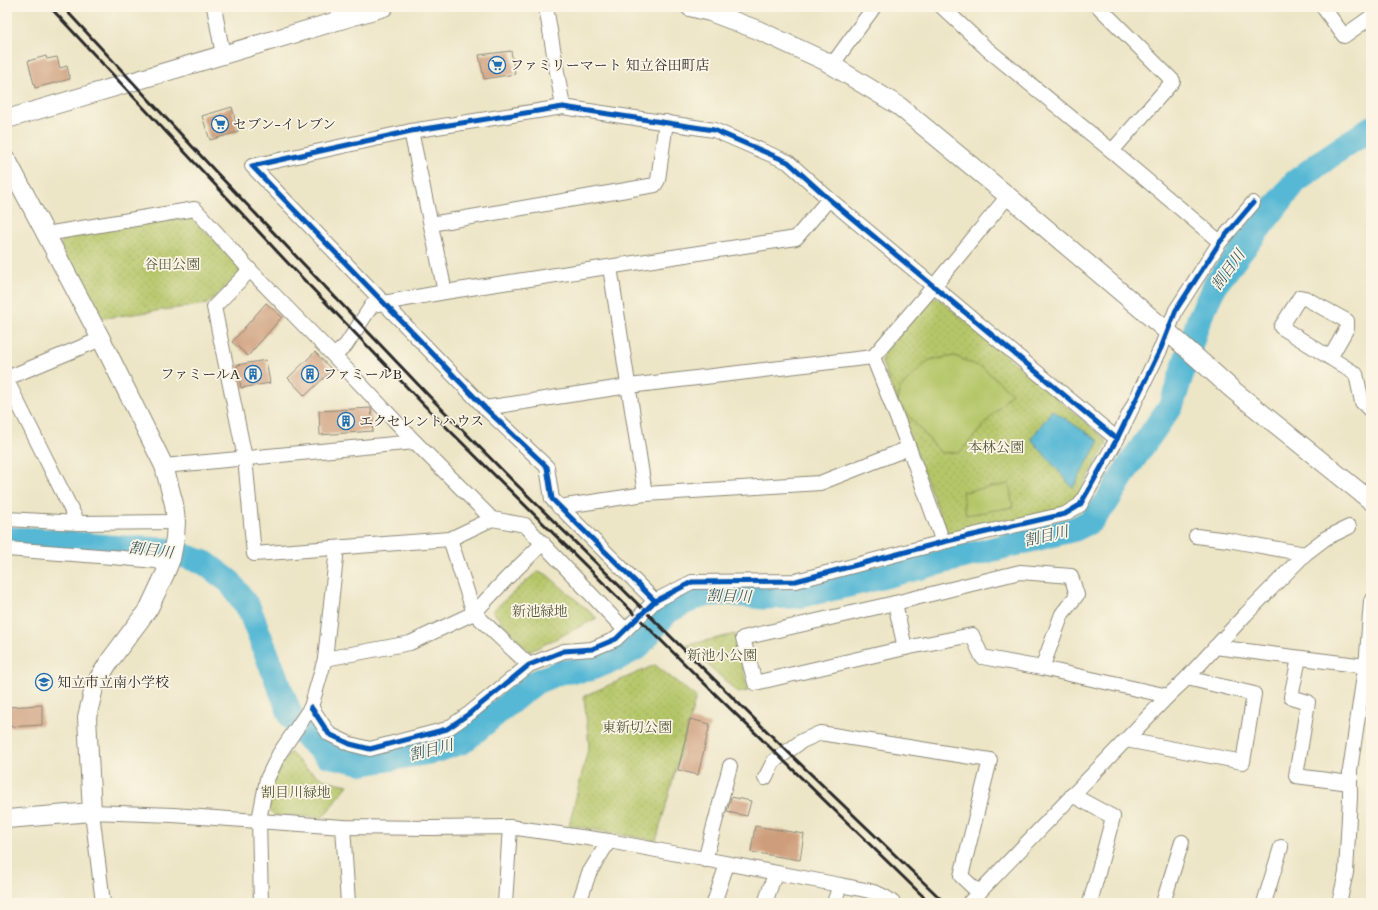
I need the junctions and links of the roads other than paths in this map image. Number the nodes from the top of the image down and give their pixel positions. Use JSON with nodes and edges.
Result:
{"nodes":[{"id":1,"x":214,"y":7,"type":"edge"},
{"id":2,"x":384,"y":7,"type":"edge"},
{"id":3,"x":546,"y":7,"type":"edge"},
{"id":4,"x":690,"y":7,"type":"edge"},
{"id":5,"x":874,"y":7,"type":"edge"},
{"id":6,"x":942,"y":7,"type":"edge"},
{"id":7,"x":1323,"y":7,"type":"edge"},
{"id":8,"x":1107,"y":10,"type":"edge"},
{"id":9,"x":1371,"y":17,"type":"edge"},
{"id":10,"x":223,"y":55,"type":"junction"},
{"id":11,"x":832,"y":65,"type":"junction"},
{"id":12,"x":563,"y":107,"type":"junction"},
{"id":13,"x":7,"y":119,"type":"edge"},
{"id":14,"x":666,"y":122,"type":"junction"},
{"id":15,"x":411,"y":131,"type":"junction"},
{"id":16,"x":1112,"y":151,"type":"junction"},
{"id":17,"x":7,"y":160,"type":"edge"},
{"id":18,"x":1008,"y":196,"type":"junction"},
{"id":19,"x":829,"y":198,"type":"junction"},
{"id":20,"x":1253,"y":203,"type":"dead end"},
{"id":21,"x":431,"y":224,"type":"junction"},
{"id":22,"x":46,"y":234,"type":"junction"},
{"id":23,"x":1220,"y":242,"type":"junction"},
{"id":24,"x":610,"y":267,"type":"junction"},
{"id":25,"x":250,"y":270,"type":"junction"},
{"id":26,"x":934,"y":286,"type":"junction"},
{"id":27,"x":444,"y":292,"type":"junction"},
{"id":28,"x":384,"y":303,"type":"junction"},
{"id":29,"x":1170,"y":334,"type":"junction"},
{"id":30,"x":101,"y":339,"type":"junction"},
{"id":31,"x":334,"y":356,"type":"junction"},
{"id":32,"x":873,"y":357,"type":"junction"},
{"id":33,"x":1330,"y":358,"type":"junction"},
{"id":34,"x":7,"y":380,"type":"edge"},
{"id":35,"x":629,"y":386,"type":"junction"},
{"id":36,"x":485,"y":408,"type":"junction"},
{"id":37,"x":1371,"y":411,"type":"edge"},
{"id":38,"x":1117,"y":439,"type":"junction"},
{"id":39,"x":415,"y":442,"type":"junction"},
{"id":40,"x":909,"y":448,"type":"junction"},
{"id":41,"x":245,"y":458,"type":"junction"},
{"id":42,"x":164,"y":466,"type":"junction"},
{"id":43,"x":645,"y":494,"type":"junction"},
{"id":44,"x":1371,"y":501,"type":"edge"},
{"id":45,"x":559,"y":507,"type":"junction"},
{"id":46,"x":7,"y":518,"type":"edge"},
{"id":47,"x":492,"y":519,"type":"junction"},
{"id":48,"x":78,"y":523,"type":"junction"},
{"id":49,"x":1349,"y":527,"type":"dead end"},
{"id":50,"x":175,"y":530,"type":"junction"},
{"id":51,"x":1196,"y":536,"type":"dead end"},
{"id":52,"x":450,"y":539,"type":"junction"},
{"id":53,"x":943,"y":542,"type":"junction"},
{"id":54,"x":543,"y":543,"type":"junction"},
{"id":55,"x":7,"y":548,"type":"edge"},
{"id":56,"x":337,"y":548,"type":"junction"},
{"id":57,"x":1305,"y":554,"type":"junction"},
{"id":58,"x":170,"y":562,"type":"junction"},
{"id":59,"x":655,"y":601,"type":"junction"},
{"id":60,"x":1371,"y":601,"type":"edge"},
{"id":61,"x":895,"y":603,"type":"junction"},
{"id":62,"x":474,"y":613,"type":"junction"},
{"id":63,"x":625,"y":630,"type":"junction"},
{"id":64,"x":1215,"y":647,"type":"junction"},
{"id":65,"x":905,"y":648,"type":"junction"},
{"id":66,"x":1300,"y":658,"type":"junction"},
{"id":67,"x":325,"y":659,"type":"junction"},
{"id":68,"x":529,"y":665,"type":"junction"},
{"id":69,"x":1365,"y":666,"type":"junction"},
{"id":70,"x":1042,"y":668,"type":"junction"},
{"id":71,"x":1187,"y":678,"type":"junction"},
{"id":72,"x":1168,"y":696,"type":"junction"},
{"id":73,"x":309,"y":710,"type":"junction"},
{"id":74,"x":1126,"y":740,"type":"junction"},
{"id":75,"x":730,"y":766,"type":"dead end"},
{"id":76,"x":765,"y":778,"type":"dead end"},
{"id":77,"x":1350,"y":783,"type":"junction"},
{"id":78,"x":1072,"y":795,"type":"junction"},
{"id":79,"x":92,"y":812,"type":"junction"},
{"id":80,"x":7,"y":820,"type":"edge"},
{"id":81,"x":259,"y":820,"type":"junction"},
{"id":82,"x":343,"y":827,"type":"junction"},
{"id":83,"x":510,"y":827,"type":"junction"},
{"id":84,"x":609,"y":842,"type":"junction"},
{"id":85,"x":1182,"y":842,"type":"dead end"},
{"id":86,"x":1281,"y":847,"type":"dead end"},
{"id":87,"x":705,"y":860,"type":"junction"},
{"id":88,"x":727,"y":864,"type":"junction"},
{"id":89,"x":775,"y":874,"type":"junction"},
{"id":90,"x":840,"y":885,"type":"junction"},
{"id":91,"x":974,"y":898,"type":"edge"},
{"id":92,"x":102,"y":903,"type":"edge"},
{"id":93,"x":262,"y":903,"type":"edge"},
{"id":94,"x":348,"y":903,"type":"edge"},
{"id":95,"x":505,"y":903,"type":"edge"},
{"id":96,"x":579,"y":903,"type":"edge"},
{"id":97,"x":714,"y":903,"type":"edge"},
{"id":98,"x":765,"y":903,"type":"edge"},
{"id":99,"x":834,"y":903,"type":"edge"},
{"id":100,"x":893,"y":903,"type":"edge"},
{"id":101,"x":1090,"y":903,"type":"edge"},
{"id":102,"x":1163,"y":903,"type":"edge"},
{"id":103,"x":1264,"y":903,"type":"edge"},
{"id":104,"x":1339,"y":903,"type":"edge"}],
"edges":[{"from":1,"to":10,"type":"street"},
{"from":2,"to":10,"type":"street"},
{"from":3,"to":12,"type":"street"},
{"from":4,"to":11,"type":"street"},
{"from":5,"to":11,"type":"street"},
{"from":6,"to":16,"type":"street"},
{"from":7,"to":9,"type":"street"},
{"from":8,"to":16,"type":"street"},
{"from":10,"to":13,"type":"street"},
{"from":11,"to":18,"type":"street"},
{"from":12,"to":14,"type":"street"},
{"from":12,"to":15,"type":"street"},
{"from":14,"to":19,"type":"street"},
{"from":14,"to":21,"type":"street"},
{"from":15,"to":21,"type":"street"},
{"from":15,"to":28,"type":"street"},
{"from":16,"to":23,"type":"street"},
{"from":17,"to":22,"type":"street"},
{"from":18,"to":26,"type":"street"},
{"from":18,"to":29,"type":"street"},
{"from":19,"to":24,"type":"street"},
{"from":19,"to":26,"type":"street"},
{"from":20,"to":23,"type":"street"},
{"from":21,"to":27,"type":"street"},
{"from":22,"to":25,"type":"street"},
{"from":22,"to":30,"type":"street"},
{"from":23,"to":29,"type":"street"},
{"from":24,"to":27,"type":"street"},
{"from":24,"to":35,"type":"street"},
{"from":25,"to":31,"type":"street"},
{"from":25,"to":41,"type":"street"},
{"from":26,"to":32,"type":"street"},
{"from":26,"to":38,"type":"street"},
{"from":27,"to":28,"type":"street"},
{"from":28,"to":31,"type":"street"},
{"from":28,"to":36,"type":"street"},
{"from":29,"to":38,"type":"street"},
{"from":29,"to":44,"type":"street"},
{"from":30,"to":34,"type":"street"},
{"from":30,"to":42,"type":"street"},
{"from":31,"to":39,"type":"street"},
{"from":32,"to":35,"type":"street"},
{"from":32,"to":40,"type":"street"},
{"from":33,"to":33,"type":"street"},
{"from":33,"to":37,"type":"street"},
{"from":34,"to":48,"type":"street"},
{"from":35,"to":36,"type":"street"},
{"from":35,"to":43,"type":"street"},
{"from":36,"to":45,"type":"street"},
{"from":38,"to":53,"type":"street"},
{"from":39,"to":41,"type":"street"},
{"from":39,"to":47,"type":"street"},
{"from":40,"to":43,"type":"street"},
{"from":40,"to":53,"type":"street"},
{"from":41,"to":42,"type":"street"},
{"from":41,"to":56,"type":"street"},
{"from":42,"to":50,"type":"street"},
{"from":43,"to":45,"type":"street"},
{"from":45,"to":59,"type":"street"},
{"from":46,"to":48,"type":"street"},
{"from":47,"to":52,"type":"street"},
{"from":47,"to":54,"type":"street"},
{"from":48,"to":50,"type":"street"},
{"from":49,"to":57,"type":"street"},
{"from":50,"to":58,"type":"street"},
{"from":51,"to":57,"type":"street"},
{"from":52,"to":56,"type":"street"},
{"from":52,"to":62,"type":"street"},
{"from":53,"to":59,"type":"street"},
{"from":54,"to":62,"type":"street"},
{"from":54,"to":63,"type":"street"},
{"from":55,"to":58,"type":"street"},
{"from":56,"to":67,"type":"street"},
{"from":57,"to":64,"type":"street"},
{"from":58,"to":79,"type":"street"},
{"from":59,"to":63,"type":"street"},
{"from":60,"to":69,"type":"street"},
{"from":61,"to":65,"type":"street"},
{"from":61,"to":65,"type":"street"},
{"from":61,"to":70,"type":"street"},
{"from":62,"to":67,"type":"street"},
{"from":62,"to":68,"type":"street"},
{"from":63,"to":68,"type":"street"},
{"from":64,"to":66,"type":"street"},
{"from":64,"to":71,"type":"street"},
{"from":65,"to":70,"type":"street"},
{"from":66,"to":69,"type":"street"},
{"from":66,"to":77,"type":"street"},
{"from":67,"to":73,"type":"street"},
{"from":68,"to":73,"type":"street"},
{"from":69,"to":77,"type":"street"},
{"from":70,"to":72,"type":"street"},
{"from":71,"to":72,"type":"street"},
{"from":71,"to":74,"type":"street"},
{"from":72,"to":74,"type":"street"},
{"from":73,"to":81,"type":"street"},
{"from":74,"to":78,"type":"street"},
{"from":75,"to":87,"type":"street"},
{"from":76,"to":91,"type":"street"},
{"from":77,"to":104,"type":"street"},
{"from":78,"to":91,"type":"street"},
{"from":78,"to":101,"type":"street"},
{"from":79,"to":80,"type":"street"},
{"from":79,"to":81,"type":"street"},
{"from":79,"to":92,"type":"street"},
{"from":81,"to":82,"type":"street"},
{"from":81,"to":93,"type":"street"},
{"from":82,"to":83,"type":"street"},
{"from":82,"to":94,"type":"street"},
{"from":83,"to":84,"type":"street"},
{"from":83,"to":95,"type":"street"},
{"from":84,"to":87,"type":"street"},
{"from":84,"to":96,"type":"street"},
{"from":85,"to":102,"type":"street"},
{"from":86,"to":103,"type":"street"},
{"from":87,"to":88,"type":"street"},
{"from":88,"to":89,"type":"street"},
{"from":88,"to":97,"type":"street"},
{"from":89,"to":90,"type":"street"},
{"from":89,"to":98,"type":"street"},
{"from":90,"to":99,"type":"street"},
{"from":90,"to":100,"type":"street"}]}
